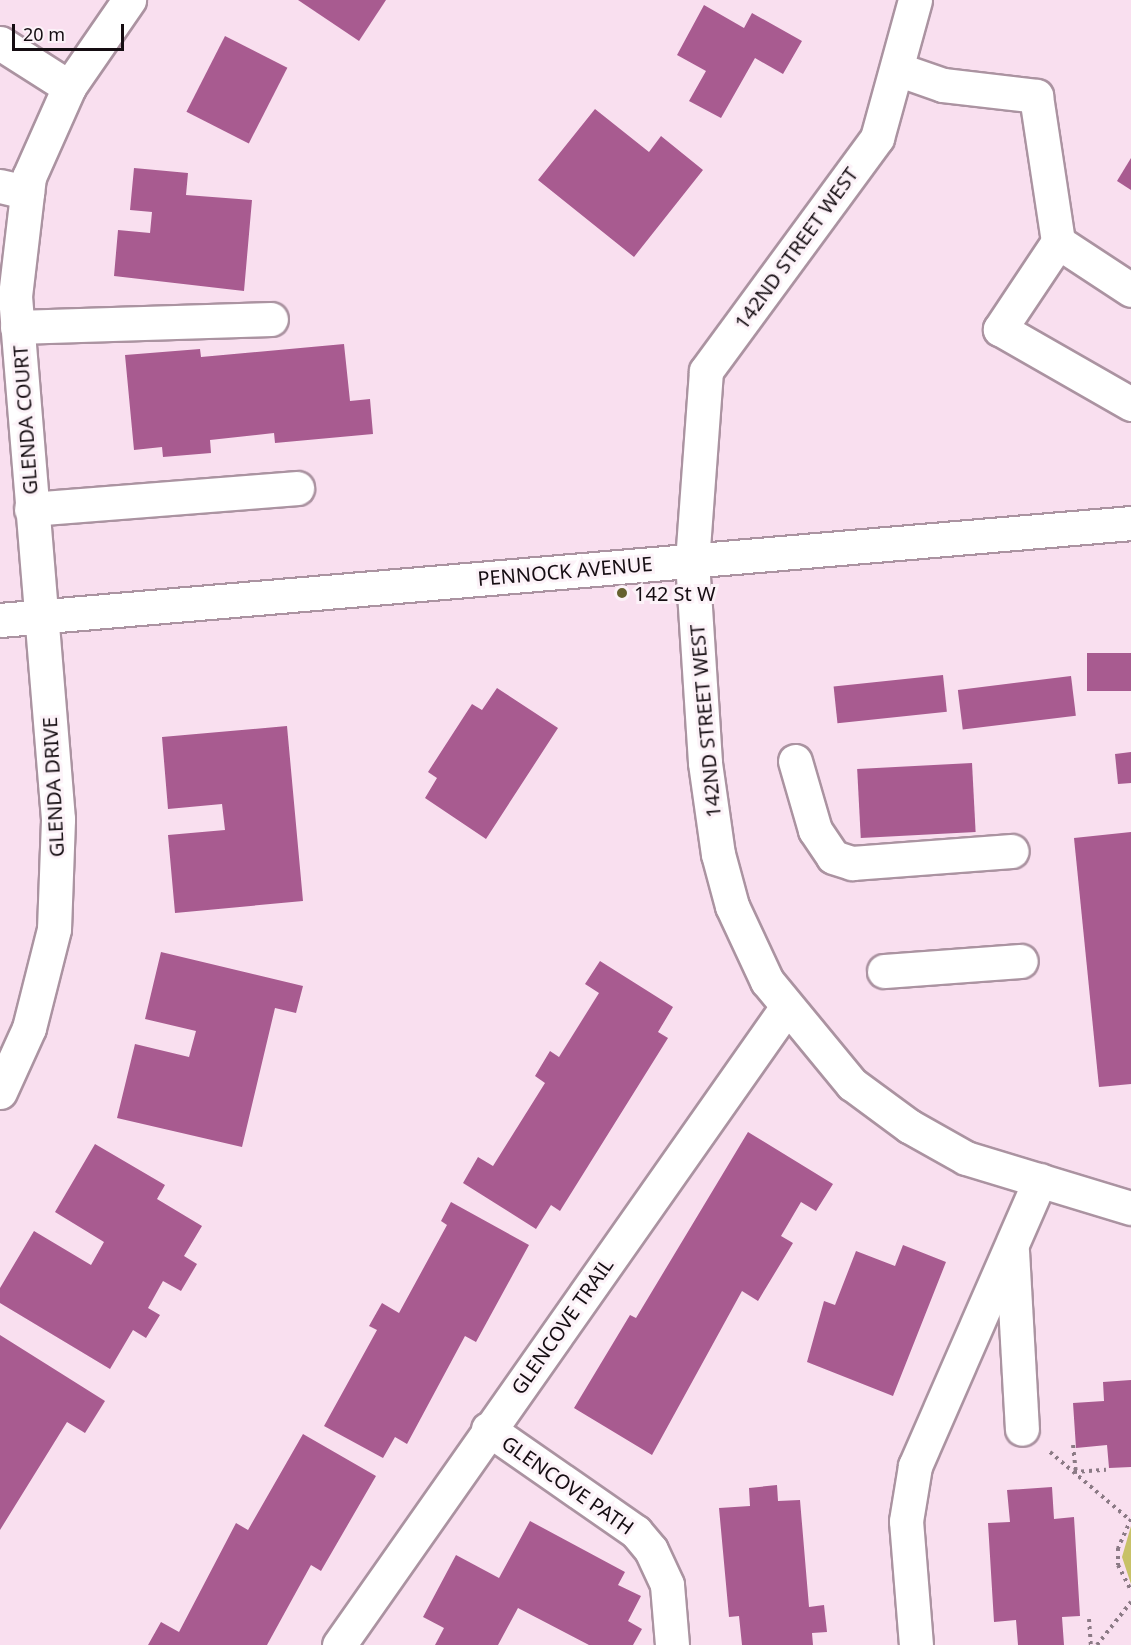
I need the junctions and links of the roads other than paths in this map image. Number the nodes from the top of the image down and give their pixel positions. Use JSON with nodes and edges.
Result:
{"nodes":[{"id":1,"x":129,"y":0,"type":"edge"},
{"id":2,"x":915,"y":0,"type":"edge"},
{"id":3,"x":0,"y":43,"type":"edge"},
{"id":4,"x":897,"y":69,"type":"junction"},
{"id":5,"x":69,"y":87,"type":"junction"},
{"id":6,"x":14,"y":189,"type":"edge"},
{"id":7,"x":1058,"y":242,"type":"junction"},
{"id":8,"x":1131,"y":290,"type":"edge"},
{"id":9,"x":271,"y":319,"type":"dead end"},
{"id":10,"x":17,"y":327,"type":"junction"},
{"id":11,"x":1131,"y":404,"type":"edge"},
{"id":12,"x":297,"y":488,"type":"dead end"},
{"id":13,"x":31,"y":509,"type":"junction"},
{"id":14,"x":1131,"y":523,"type":"edge"},
{"id":15,"x":692,"y":561,"type":"junction"},
{"id":16,"x":41,"y":617,"type":"junction"},
{"id":17,"x":0,"y":620,"type":"edge"},
{"id":18,"x":795,"y":761,"type":"dead end"},
{"id":19,"x":1012,"y":851,"type":"dead end"},
{"id":20,"x":1021,"y":961,"type":"dead end"},
{"id":21,"x":884,"y":971,"type":"dead end"},
{"id":22,"x":786,"y":1008,"type":"junction"},
{"id":23,"x":0,"y":1092,"type":"edge"},
{"id":24,"x":1040,"y":1180,"type":"junction"},
{"id":25,"x":1131,"y":1208,"type":"edge"},
{"id":26,"x":1012,"y":1245,"type":"junction"},
{"id":27,"x":489,"y":1429,"type":"junction"},
{"id":28,"x":1022,"y":1429,"type":"dead end"},
{"id":29,"x":339,"y":1645,"type":"edge"},
{"id":30,"x":672,"y":1645,"type":"edge"},
{"id":31,"x":916,"y":1645,"type":"edge"}],
"edges":[{"from":1,"to":5,"type":"street","name":"GLENDA COURT"},
{"from":2,"to":4,"type":"street","name":"142ND STREET WEST"},
{"from":3,"to":5,"type":"street"},
{"from":4,"to":7,"type":"street"},
{"from":4,"to":15,"type":"street","name":"142ND STREET WEST"},
{"from":5,"to":6,"type":"street","name":"GLENDA COURT"},
{"from":6,"to":10,"type":"street","name":"GLENDA COURT"},
{"from":7,"to":8,"type":"street"},
{"from":7,"to":11,"type":"street"},
{"from":9,"to":10,"type":"street"},
{"from":10,"to":13,"type":"street","name":"GLENDA COURT"},
{"from":12,"to":13,"type":"street"},
{"from":13,"to":16,"type":"street","name":"GLENDA COURT"},
{"from":14,"to":15,"type":"street","name":"PENNOCK AVENUE"},
{"from":15,"to":16,"type":"street","name":"PENNOCK AVENUE"},
{"from":15,"to":22,"type":"street","name":"142ND STREET WEST"},
{"from":16,"to":17,"type":"street","name":"PENNOCK AVENUE"},
{"from":16,"to":23,"type":"street","name":"GLENDA DRIVE"},
{"from":18,"to":19,"type":"street"},
{"from":20,"to":21,"type":"street"},
{"from":22,"to":24,"type":"street","name":"142ND STREET WEST"},
{"from":22,"to":27,"type":"street","name":"GLENCOVE TRAIL"},
{"from":24,"to":25,"type":"street","name":"142ND STREET WEST"},
{"from":24,"to":26,"type":"street"},
{"from":26,"to":28,"type":"street"},
{"from":26,"to":31,"type":"street"},
{"from":27,"to":29,"type":"street","name":"GLENCOVE TRAIL"},
{"from":27,"to":30,"type":"street","name":"GLENCOVE PATH"}]}
